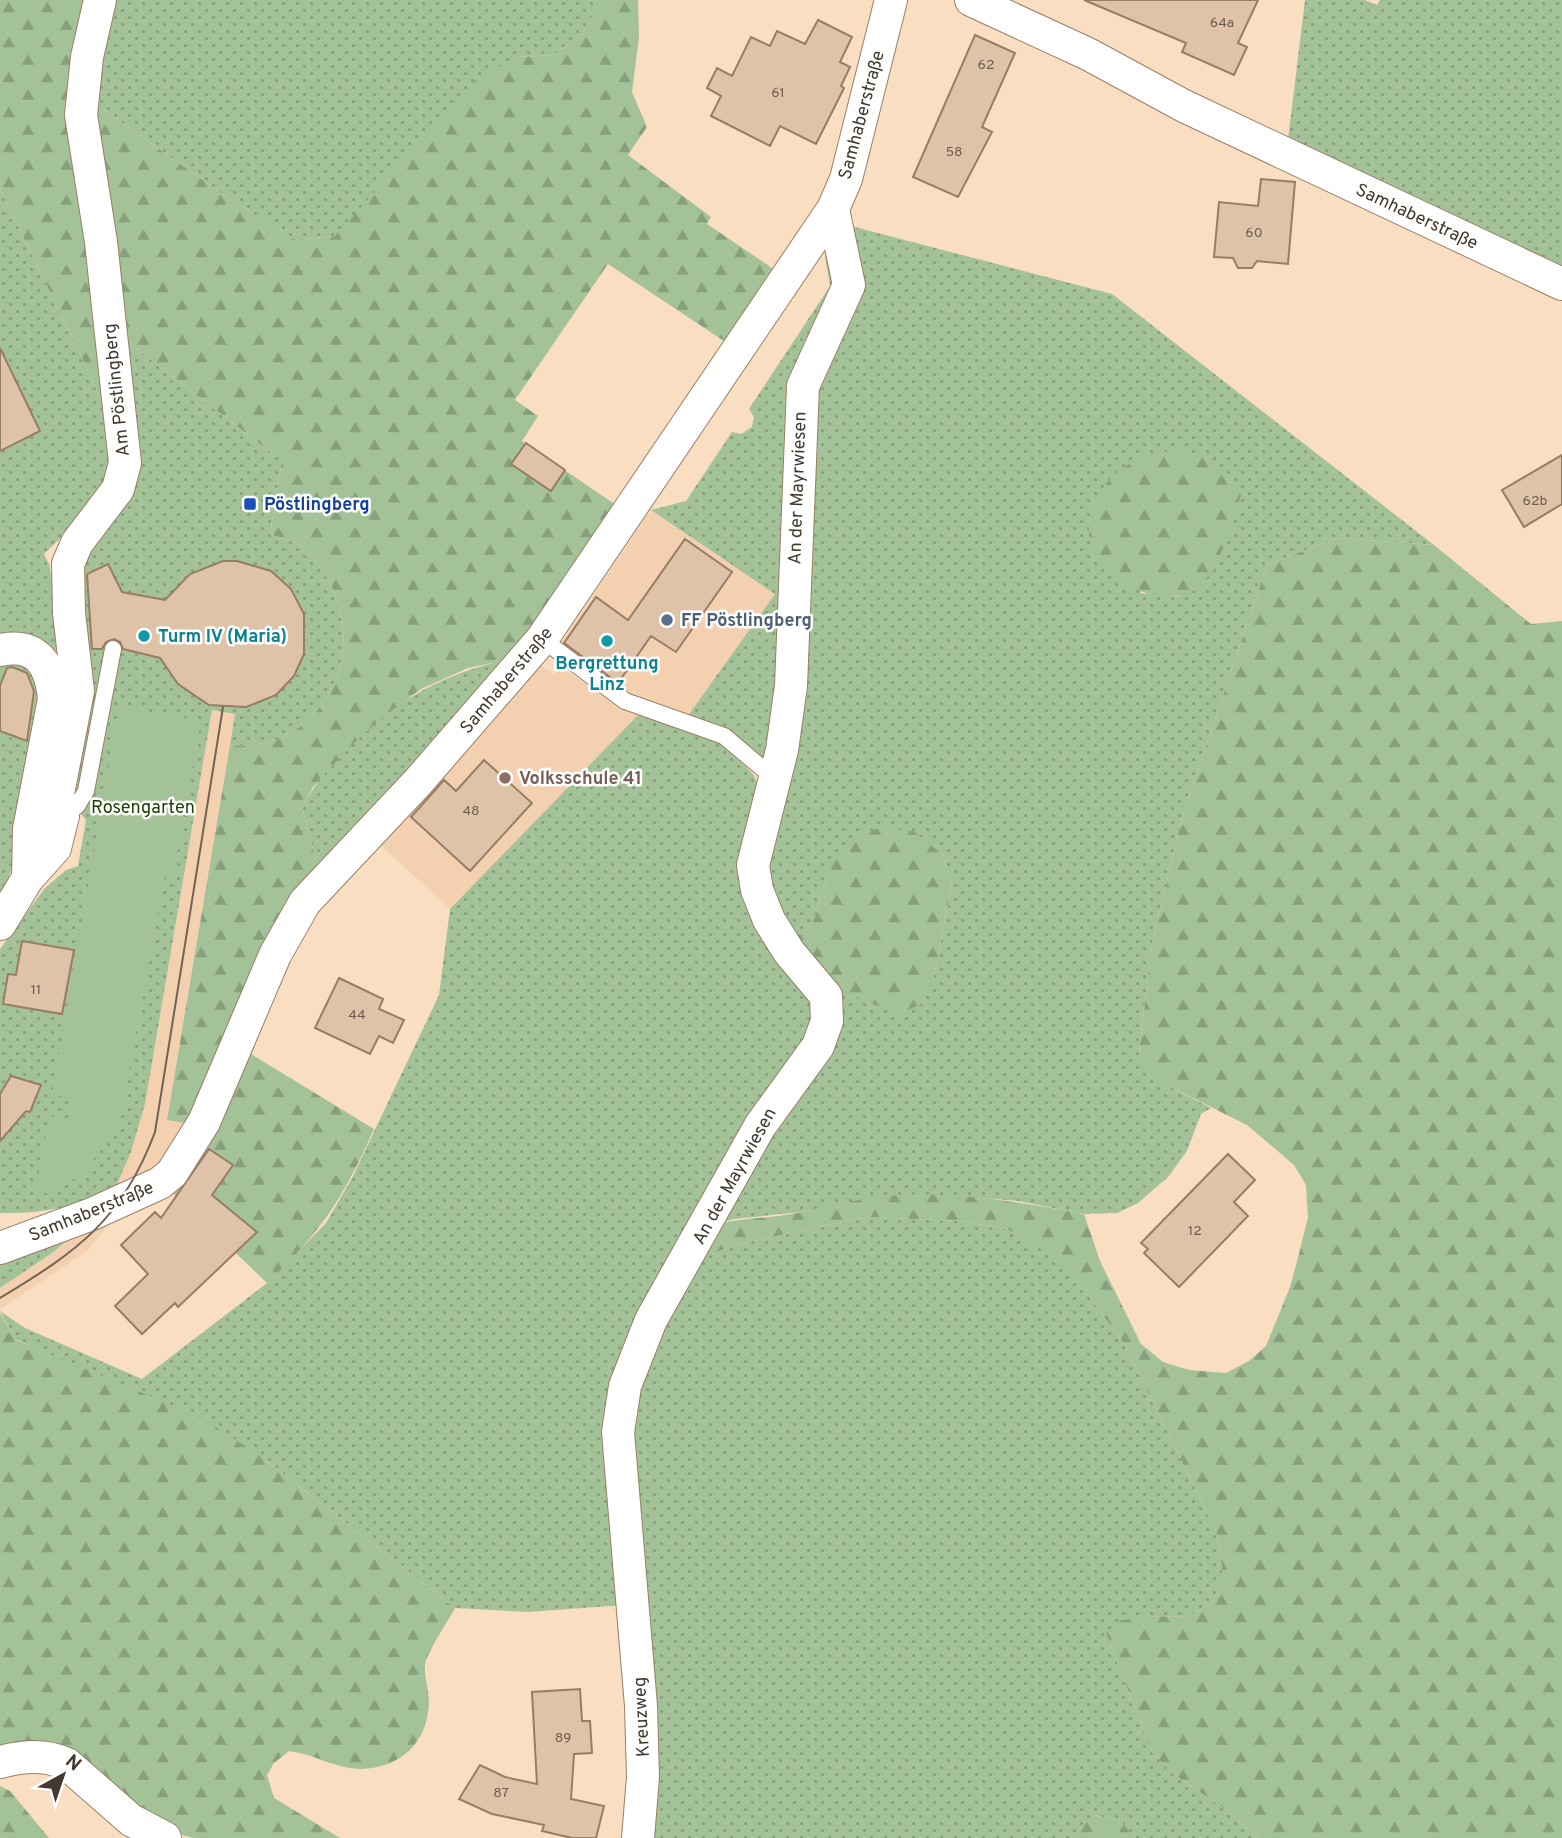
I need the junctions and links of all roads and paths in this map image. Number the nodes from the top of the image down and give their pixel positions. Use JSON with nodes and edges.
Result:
{"nodes":[{"id":1,"x":100,"y":0,"type":"edge"},
{"id":2,"x":891,"y":0,"type":"edge"},
{"id":3,"x":971,"y":0,"type":"edge"},
{"id":4,"x":833,"y":209,"type":"junction"},
{"id":5,"x":1562,"y":284,"type":"edge"},
{"id":6,"x":542,"y":639,"type":"junction"},
{"id":7,"x":113,"y":649,"type":"dead end"},
{"id":8,"x":0,"y":650,"type":"edge"},
{"id":9,"x":774,"y":778,"type":"junction"},
{"id":10,"x":63,"y":816,"type":"junction"},
{"id":11,"x":28,"y":878,"type":"junction"},
{"id":12,"x":0,"y":924,"type":"edge"},
{"id":13,"x":0,"y":1248,"type":"edge"},
{"id":14,"x":633,"y":1597,"type":"joint"},
{"id":15,"x":0,"y":1762,"type":"edge"},
{"id":16,"x":164,"y":1838,"type":"edge"},
{"id":17,"x":638,"y":1838,"type":"edge"}],
"edges":[{"from":1,"to":10,"type":"street","name":"Am Pöstlingberg"},
{"from":2,"to":4,"type":"street","name":"Samhaberstraße"},
{"from":3,"to":5,"type":"street","name":"Samhaberstraße"},
{"from":4,"to":6,"type":"street","name":"Samhaberstraße"},
{"from":4,"to":9,"type":"street","name":"An der Mayrwiesen"},
{"from":6,"to":9,"type":"lane"},
{"from":6,"to":13,"type":"street","name":"Samhaberstraße"},
{"from":7,"to":10,"type":"lane"},
{"from":8,"to":11,"type":"street"},
{"from":9,"to":14,"type":"street","name":"An der Mayrwiesen"},
{"from":10,"to":11,"type":"street","name":"Am Pöstlingberg"},
{"from":11,"to":12,"type":"street","name":"Am Pöstlingberg"},
{"from":14,"to":17,"type":"street","name":"Kreuzweg"},
{"from":15,"to":16,"type":"street"}]}
